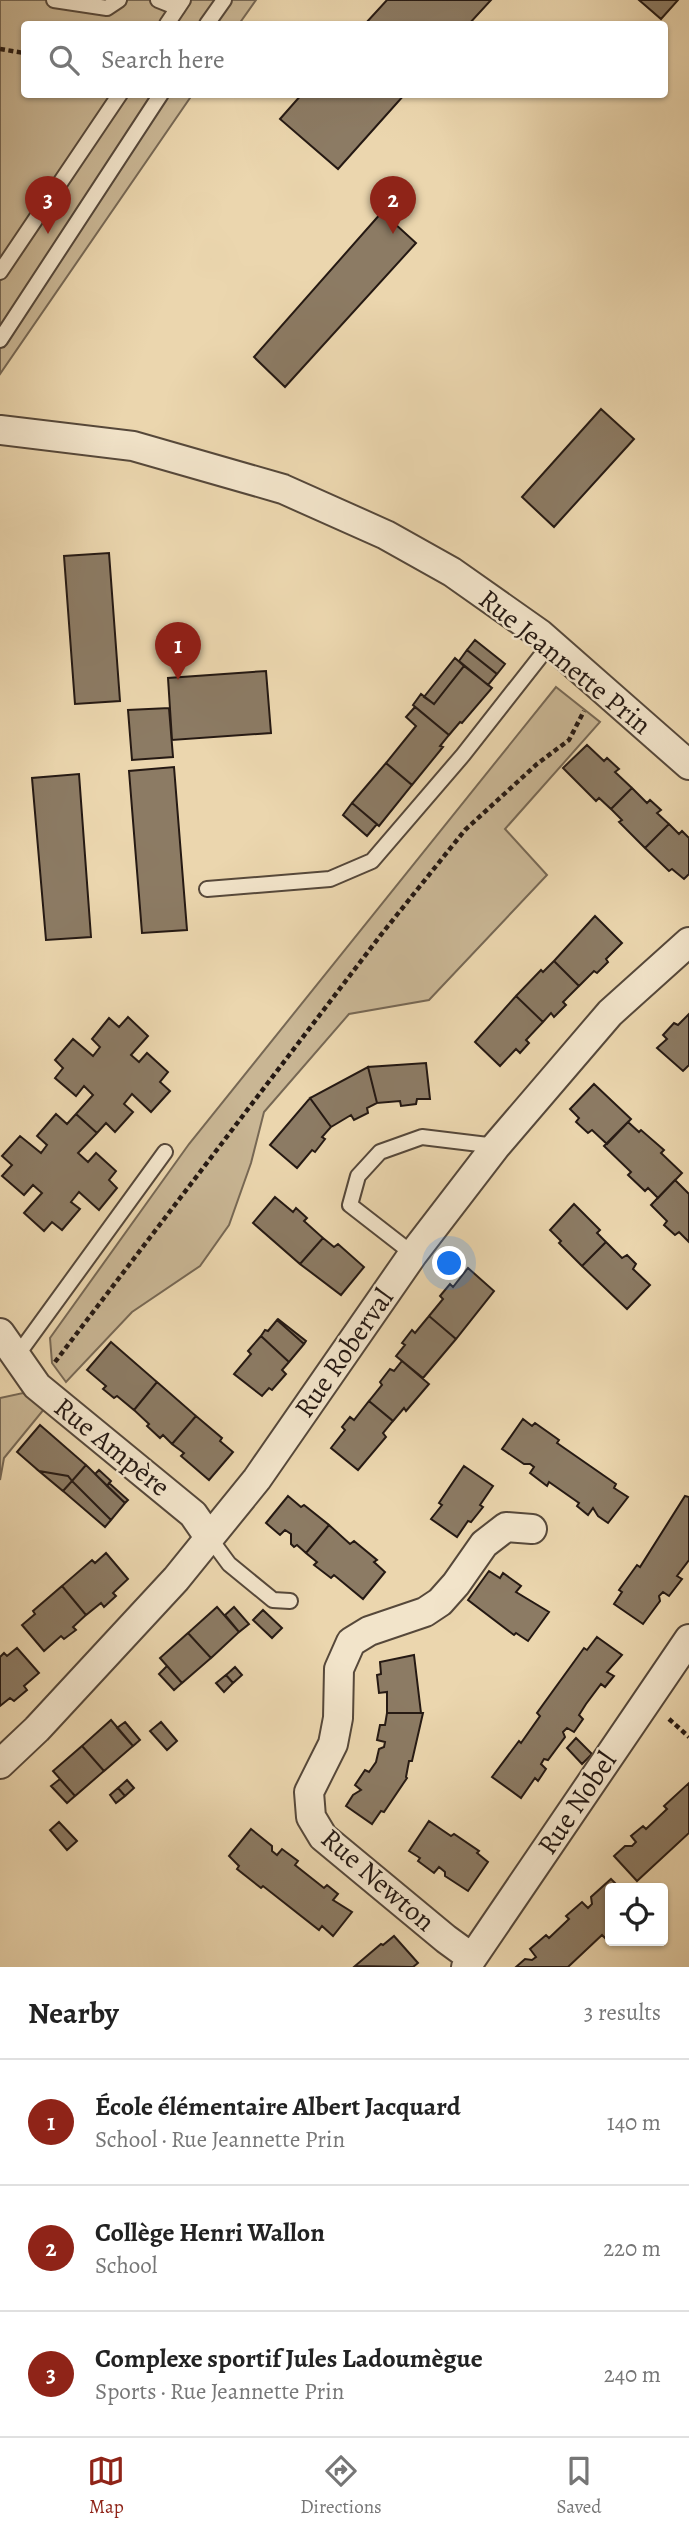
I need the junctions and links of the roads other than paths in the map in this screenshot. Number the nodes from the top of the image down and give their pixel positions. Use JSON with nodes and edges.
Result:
{"nodes":[{"id":1,"x":54,"y":0,"type":"edge"},
{"id":2,"x":119,"y":0,"type":"edge"},
{"id":3,"x":158,"y":0,"type":"edge"},
{"id":4,"x":225,"y":0,"type":"edge"},
{"id":5,"x":180,"y":4,"type":"edge"},
{"id":6,"x":169,"y":21,"type":"edge"},
{"id":7,"x":208,"y":21,"type":"edge"},
{"id":8,"x":117,"y":98,"type":"edge"},
{"id":9,"x":158,"y":98,"type":"edge"},
{"id":10,"x":0,"y":272,"type":"edge"},
{"id":11,"x":0,"y":340,"type":"edge"},
{"id":12,"x":0,"y":430,"type":"edge"},
{"id":13,"x":551,"y":643,"type":"junction"},
{"id":14,"x":689,"y":765,"type":"edge"},
{"id":15,"x":207,"y":889,"type":"dead end"},
{"id":16,"x":689,"y":942,"type":"edge"},
{"id":17,"x":496,"y":1146,"type":"junction"},
{"id":18,"x":165,"y":1152,"type":"dead end"},
{"id":19,"x":413,"y":1254,"type":"junction"},
{"id":20,"x":0,"y":1333,"type":"edge"},
{"id":21,"x":8,"y":1365,"type":"edge"},
{"id":22,"x":532,"y":1529,"type":"dead end"},
{"id":23,"x":209,"y":1537,"type":"junction"},
{"id":24,"x":290,"y":1601,"type":"dead end"},
{"id":25,"x":689,"y":1639,"type":"edge"},
{"id":26,"x":0,"y":1764,"type":"edge"},
{"id":27,"x":469,"y":1963,"type":"edge"}],
"edges":[{"from":1,"to":2,"type":"lane"},
{"from":3,"to":5,"type":"lane"},
{"from":4,"to":7,"type":"lane"},
{"from":5,"to":6,"type":"lane"},
{"from":8,"to":10,"type":"lane"},
{"from":9,"to":11,"type":"lane"},
{"from":12,"to":13,"type":"street","name":"Rue Jeannette Prin"},
{"from":13,"to":14,"type":"street","name":"Rue Jeannette Prin"},
{"from":13,"to":15,"type":"lane"},
{"from":16,"to":17,"type":"street","name":"Rue Roberval"},
{"from":17,"to":19,"type":"street","name":"Rue Roberval"},
{"from":17,"to":19,"type":"lane"},
{"from":18,"to":21,"type":"lane"},
{"from":19,"to":23,"type":"street","name":"Rue Roberval"},
{"from":20,"to":21,"type":"street","name":"Rue Ampère"},
{"from":21,"to":23,"type":"street","name":"Rue Ampère"},
{"from":22,"to":27,"type":"street","name":"Rue Newton"},
{"from":23,"to":24,"type":"lane"},
{"from":23,"to":26,"type":"street","name":"Rue Roberval"},
{"from":25,"to":27,"type":"street","name":"Rue Nobel"}]}
